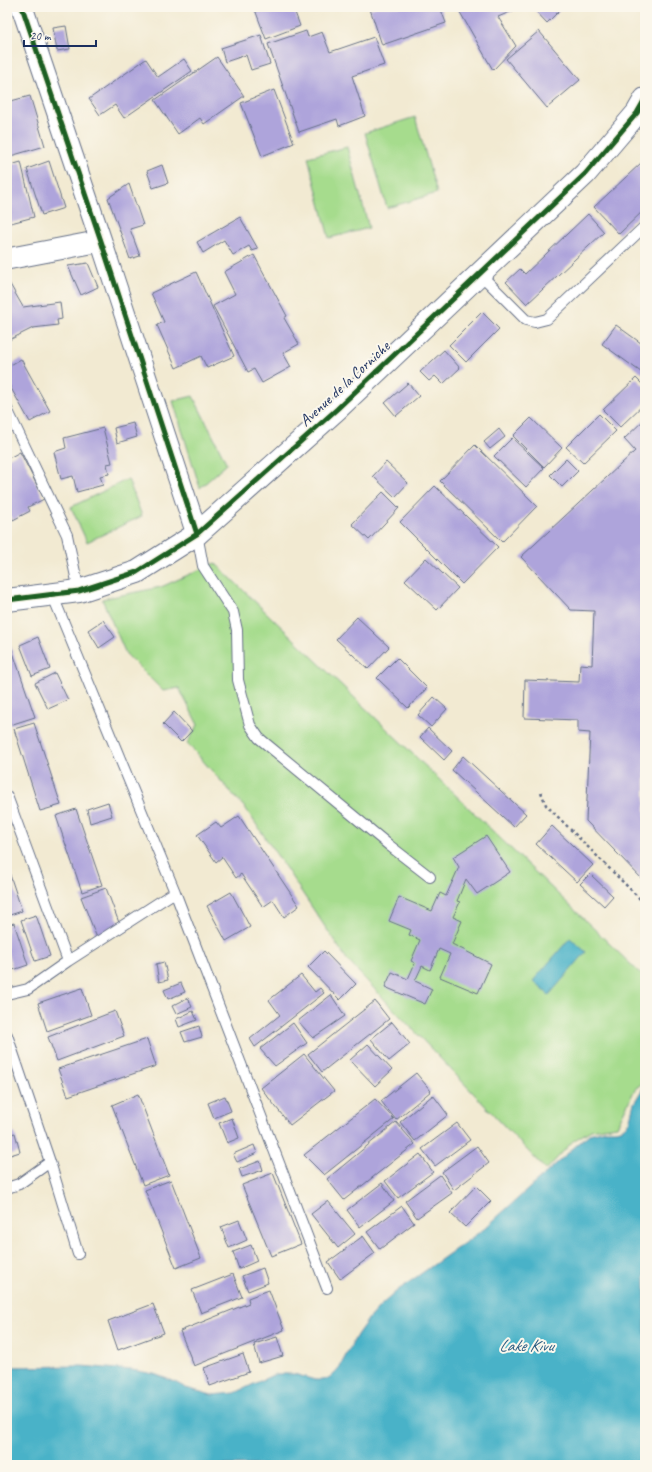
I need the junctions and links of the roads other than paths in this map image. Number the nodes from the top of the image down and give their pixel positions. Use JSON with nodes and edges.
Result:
{"nodes":[{"id":1,"x":22,"y":7,"type":"edge"},
{"id":2,"x":645,"y":100,"type":"edge"},
{"id":3,"x":645,"y":226,"type":"edge"},
{"id":4,"x":101,"y":241,"type":"junction"},
{"id":5,"x":7,"y":259,"type":"edge"},
{"id":6,"x":479,"y":273,"type":"junction"},
{"id":7,"x":7,"y":409,"type":"edge"},
{"id":8,"x":197,"y":534,"type":"junction"},
{"id":9,"x":78,"y":591,"type":"junction"},
{"id":10,"x":52,"y":594,"type":"junction"},
{"id":11,"x":7,"y":600,"type":"edge"},
{"id":12,"x":7,"y":796,"type":"edge"},
{"id":13,"x":430,"y":877,"type":"dead end"},
{"id":14,"x":175,"y":892,"type":"junction"},
{"id":15,"x":68,"y":961,"type":"junction"},
{"id":16,"x":7,"y":994,"type":"edge"},
{"id":17,"x":7,"y":1035,"type":"edge"},
{"id":18,"x":50,"y":1162,"type":"junction"},
{"id":19,"x":7,"y":1188,"type":"edge"},
{"id":20,"x":78,"y":1254,"type":"dead end"},
{"id":21,"x":327,"y":1288,"type":"dead end"}],
"edges":[{"from":1,"to":4,"type":"street"},
{"from":2,"to":6,"type":"street","name":"Avenue de la Corniche"},
{"from":3,"to":6,"type":"lane"},
{"from":4,"to":5,"type":"street"},
{"from":4,"to":8,"type":"street"},
{"from":6,"to":8,"type":"street","name":"Avenue de la Corniche"},
{"from":7,"to":9,"type":"lane"},
{"from":8,"to":9,"type":"street","name":"Avenue de la Corniche"},
{"from":8,"to":13,"type":"lane"},
{"from":9,"to":10,"type":"street","name":"Avenue de la Corniche"},
{"from":10,"to":11,"type":"street","name":"Avenue de la Corniche"},
{"from":10,"to":14,"type":"lane"},
{"from":12,"to":15,"type":"lane"},
{"from":14,"to":15,"type":"lane"},
{"from":14,"to":21,"type":"lane"},
{"from":15,"to":16,"type":"lane"},
{"from":17,"to":18,"type":"lane"},
{"from":18,"to":19,"type":"lane"},
{"from":18,"to":20,"type":"lane"}]}
